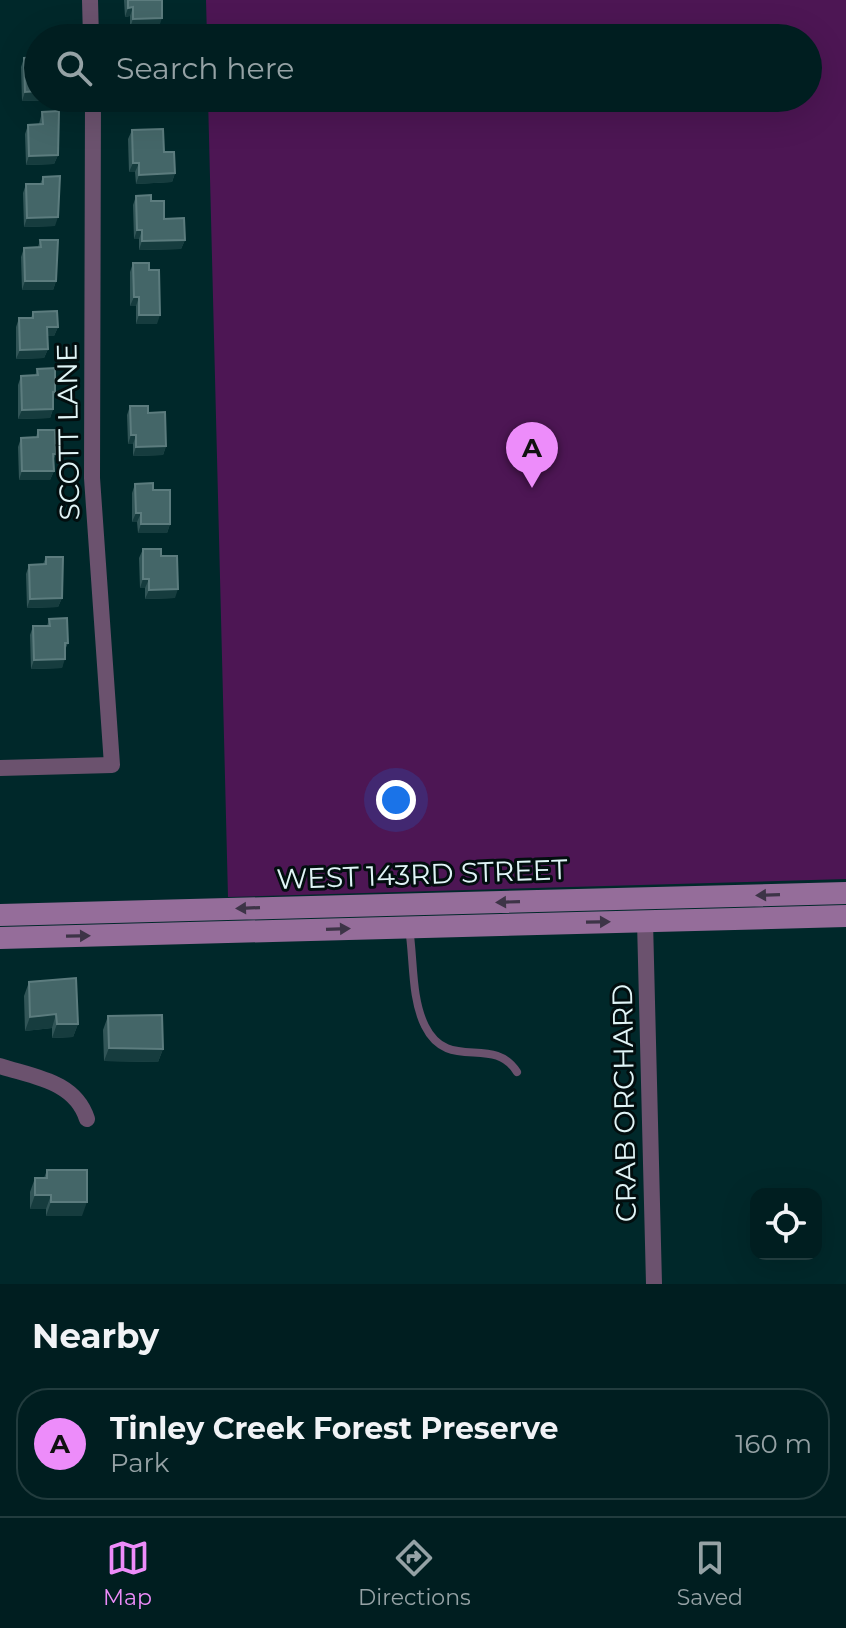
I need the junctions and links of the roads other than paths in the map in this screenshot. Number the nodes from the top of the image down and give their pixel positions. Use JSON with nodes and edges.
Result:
{"nodes":[{"id":1,"x":90,"y":0,"type":"edge"},
{"id":2,"x":91,"y":24,"type":"edge"},
{"id":3,"x":93,"y":112,"type":"edge"},
{"id":4,"x":0,"y":768,"type":"edge"},
{"id":5,"x":846,"y":893,"type":"edge"},
{"id":6,"x":0,"y":915,"type":"edge"},
{"id":7,"x":846,"y":916,"type":"edge"},
{"id":8,"x":645,"y":921,"type":"junction"},
{"id":9,"x":409,"y":927,"type":"junction"},
{"id":10,"x":0,"y":938,"type":"edge"},
{"id":11,"x":0,"y":1066,"type":"edge"},
{"id":12,"x":517,"y":1072,"type":"dead end"},
{"id":13,"x":87,"y":1119,"type":"dead end"},
{"id":14,"x":654,"y":1284,"type":"edge"}],
"edges":[{"from":1,"to":2,"type":"street"},
{"from":3,"to":4,"type":"street","name":"SCOTT LANE"},
{"from":5,"to":6,"type":"main road","name":"WEST 143RD STREET","one_way":true},
{"from":7,"to":8,"type":"main road","name":"WEST 143RD STREET"},
{"from":9,"to":8,"type":"main road","name":"WEST 143RD STREET","one_way":true},
{"from":8,"to":14,"type":"street","name":"CRAB ORCHARD"},
{"from":10,"to":9,"type":"main road","name":"WEST 143RD STREET","one_way":true},
{"from":9,"to":12,"type":"lane"},
{"from":11,"to":13,"type":"street"}]}
